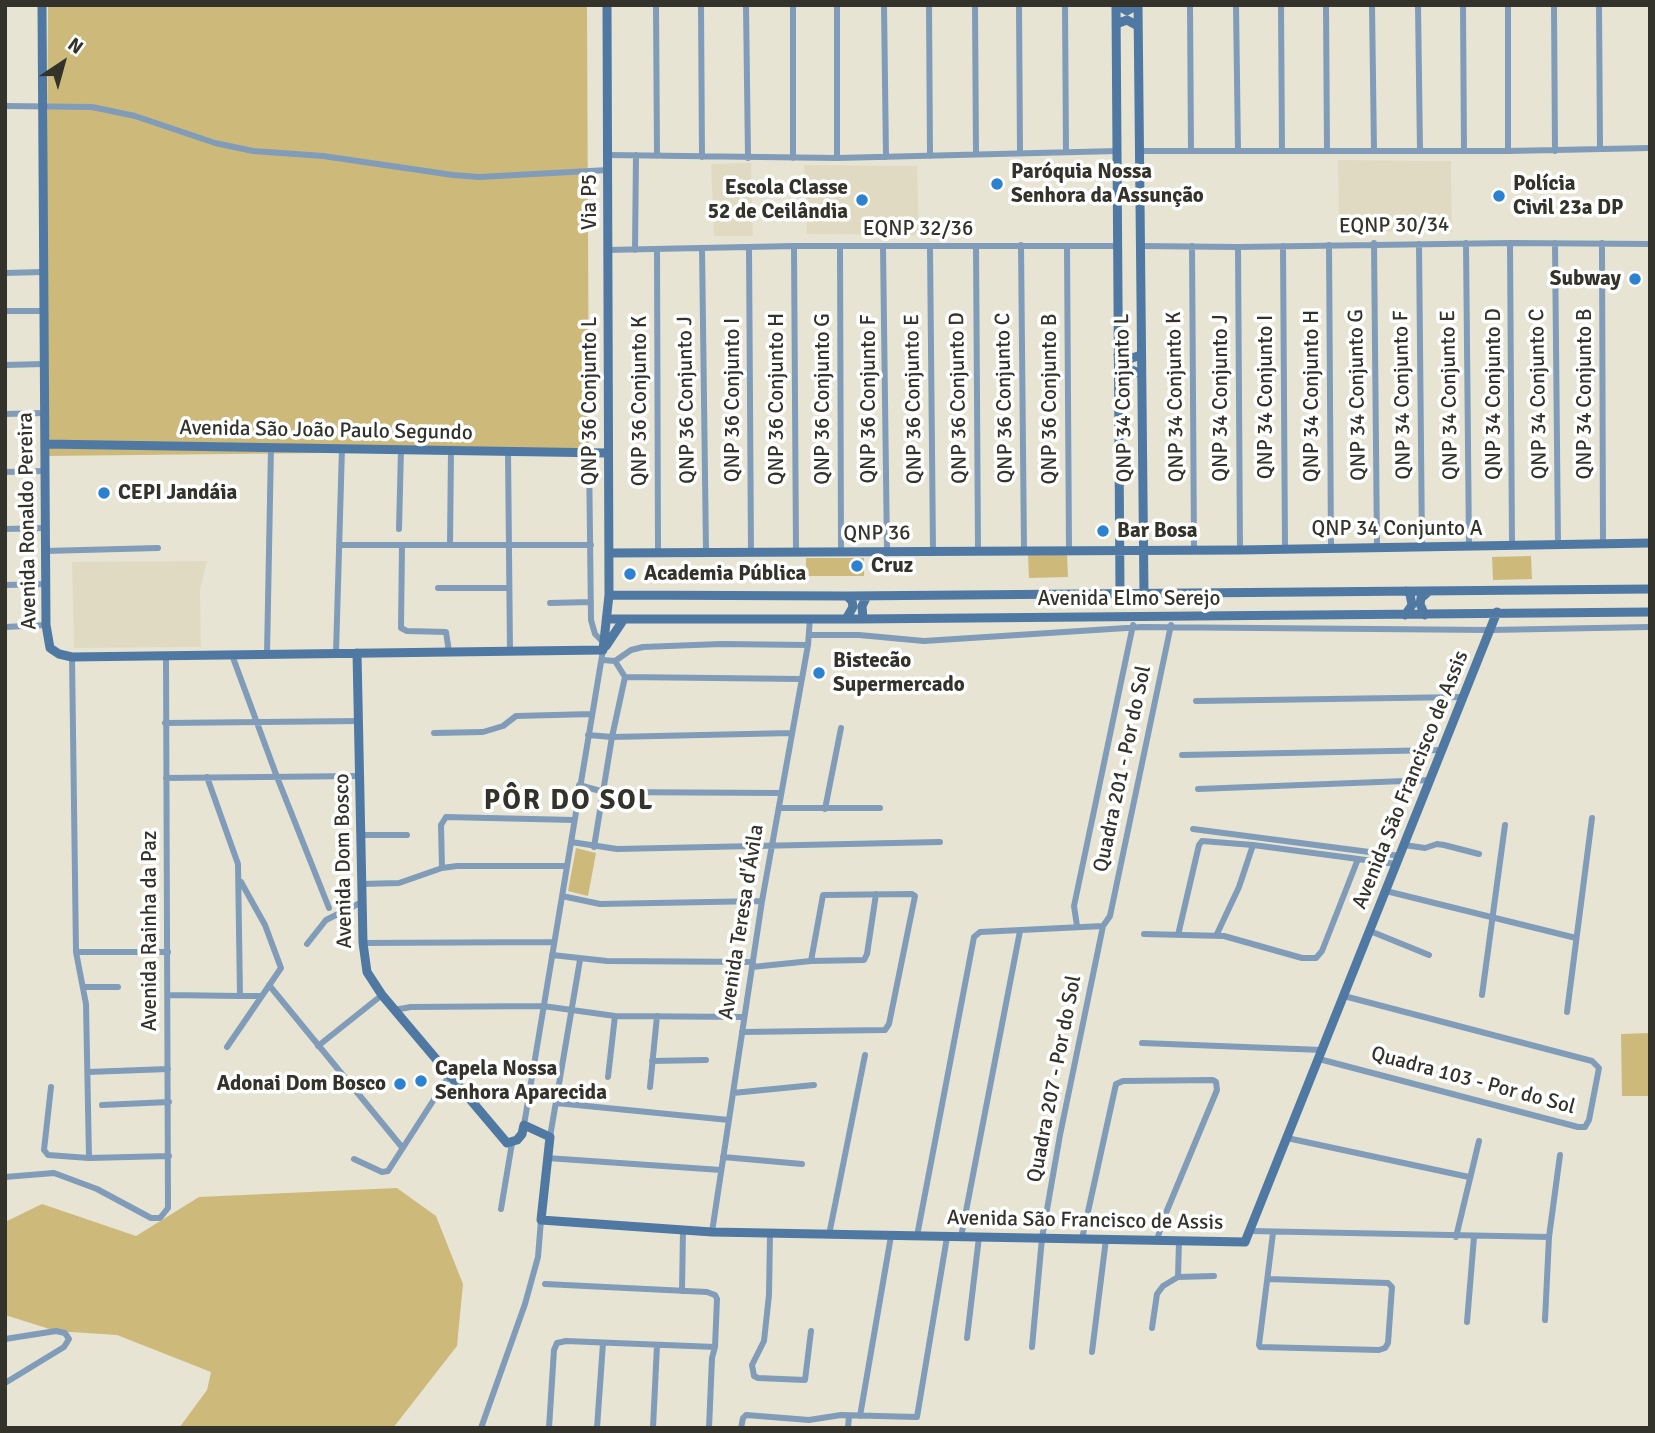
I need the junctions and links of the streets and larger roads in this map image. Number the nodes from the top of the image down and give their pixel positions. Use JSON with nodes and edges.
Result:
{"nodes":[{"id":1,"x":42,"y":5,"type":"edge"},
{"id":2,"x":607,"y":5,"type":"edge"},
{"id":3,"x":656,"y":5,"type":"edge"},
{"id":4,"x":701,"y":5,"type":"edge"},
{"id":5,"x":746,"y":5,"type":"edge"},
{"id":6,"x":793,"y":5,"type":"edge"},
{"id":7,"x":837,"y":5,"type":"edge"},
{"id":8,"x":884,"y":5,"type":"edge"},
{"id":9,"x":929,"y":5,"type":"edge"},
{"id":10,"x":975,"y":5,"type":"edge"},
{"id":11,"x":1019,"y":5,"type":"edge"},
{"id":12,"x":1065,"y":5,"type":"edge"},
{"id":13,"x":1116,"y":5,"type":"edge"},
{"id":14,"x":1138,"y":5,"type":"edge"},
{"id":15,"x":1190,"y":5,"type":"edge"},
{"id":16,"x":1236,"y":5,"type":"edge"},
{"id":17,"x":1281,"y":5,"type":"edge"},
{"id":18,"x":1326,"y":5,"type":"edge"},
{"id":19,"x":1372,"y":5,"type":"edge"},
{"id":20,"x":1418,"y":5,"type":"edge"},
{"id":21,"x":1463,"y":5,"type":"edge"},
{"id":22,"x":1508,"y":5,"type":"edge"},
{"id":23,"x":1554,"y":5,"type":"edge"},
{"id":24,"x":1599,"y":5,"type":"edge"},
{"id":25,"x":1116,"y":24,"type":"junction"},
{"id":26,"x":1138,"y":26,"type":"junction"},
{"id":27,"x":5,"y":106,"type":"edge"},
{"id":28,"x":42,"y":107,"type":"junction"},
{"id":29,"x":1600,"y":148,"type":"junction"},
{"id":30,"x":1650,"y":148,"type":"edge"},
{"id":31,"x":1282,"y":150,"type":"junction"},
{"id":32,"x":1117,"y":151,"type":"junction"},
{"id":33,"x":1141,"y":151,"type":"junction"},
{"id":34,"x":1191,"y":151,"type":"junction"},
{"id":35,"x":1238,"y":151,"type":"junction"},
{"id":36,"x":1327,"y":151,"type":"junction"},
{"id":37,"x":1374,"y":151,"type":"junction"},
{"id":38,"x":1420,"y":151,"type":"junction"},
{"id":39,"x":1464,"y":151,"type":"junction"},
{"id":40,"x":1508,"y":151,"type":"junction"},
{"id":41,"x":1555,"y":151,"type":"junction"},
{"id":42,"x":1066,"y":152,"type":"junction"},
{"id":43,"x":1020,"y":153,"type":"junction"},
{"id":44,"x":976,"y":154,"type":"junction"},
{"id":45,"x":608,"y":155,"type":"junction"},
{"id":46,"x":636,"y":155,"type":"junction"},
{"id":47,"x":657,"y":156,"type":"junction"},
{"id":48,"x":930,"y":156,"type":"junction"},
{"id":49,"x":702,"y":157,"type":"junction"},
{"id":50,"x":886,"y":157,"type":"junction"},
{"id":51,"x":748,"y":158,"type":"junction"},
{"id":52,"x":793,"y":158,"type":"junction"},
{"id":53,"x":837,"y":158,"type":"junction"},
{"id":54,"x":608,"y":170,"type":"junction"},
{"id":55,"x":1374,"y":243,"type":"junction"},
{"id":56,"x":1466,"y":243,"type":"junction"},
{"id":57,"x":1510,"y":243,"type":"junction"},
{"id":58,"x":1555,"y":243,"type":"junction"},
{"id":59,"x":1602,"y":243,"type":"junction"},
{"id":60,"x":1419,"y":244,"type":"junction"},
{"id":61,"x":1650,"y":244,"type":"edge"},
{"id":62,"x":1021,"y":245,"type":"junction"},
{"id":63,"x":1329,"y":245,"type":"junction"},
{"id":64,"x":793,"y":246,"type":"junction"},
{"id":65,"x":840,"y":246,"type":"junction"},
{"id":66,"x":976,"y":246,"type":"junction"},
{"id":67,"x":1139,"y":246,"type":"junction"},
{"id":68,"x":1192,"y":246,"type":"junction"},
{"id":69,"x":1283,"y":246,"type":"junction"},
{"id":70,"x":749,"y":247,"type":"junction"},
{"id":71,"x":883,"y":247,"type":"junction"},
{"id":72,"x":930,"y":247,"type":"junction"},
{"id":73,"x":1066,"y":247,"type":"junction"},
{"id":74,"x":1118,"y":247,"type":"junction"},
{"id":75,"x":1238,"y":247,"type":"junction"},
{"id":76,"x":702,"y":248,"type":"junction"},
{"id":77,"x":607,"y":250,"type":"junction"},
{"id":78,"x":635,"y":250,"type":"junction"},
{"id":79,"x":657,"y":250,"type":"junction"},
{"id":80,"x":43,"y":272,"type":"junction"},
{"id":81,"x":5,"y":273,"type":"edge"},
{"id":82,"x":44,"y":311,"type":"junction"},
{"id":83,"x":5,"y":312,"type":"edge"},
{"id":84,"x":1118,"y":355,"type":"junction"},
{"id":85,"x":1140,"y":355,"type":"junction"},
{"id":86,"x":44,"y":364,"type":"junction"},
{"id":87,"x":5,"y":365,"type":"edge"},
{"id":88,"x":1118,"y":374,"type":"junction"},
{"id":89,"x":1141,"y":374,"type":"junction"},
{"id":90,"x":44,"y":413,"type":"junction"},
{"id":91,"x":5,"y":414,"type":"edge"},
{"id":92,"x":45,"y":444,"type":"junction"},
{"id":93,"x":271,"y":447,"type":"junction"},
{"id":94,"x":342,"y":449,"type":"junction"},
{"id":95,"x":401,"y":449,"type":"junction"},
{"id":96,"x":451,"y":450,"type":"junction"},
{"id":97,"x":509,"y":451,"type":"junction"},
{"id":98,"x":589,"y":452,"type":"junction"},
{"id":99,"x":608,"y":453,"type":"junction"},
{"id":100,"x":5,"y":471,"type":"edge"},
{"id":101,"x":45,"y":471,"type":"junction"},
{"id":102,"x":45,"y":528,"type":"junction"},
{"id":103,"x":5,"y":529,"type":"edge"},
{"id":104,"x":400,"y":529,"type":"dead end"},
{"id":105,"x":1650,"y":543,"type":"edge"},
{"id":106,"x":509,"y":544,"type":"junction"},
{"id":107,"x":339,"y":545,"type":"junction"},
{"id":108,"x":402,"y":545,"type":"junction"},
{"id":109,"x":450,"y":545,"type":"junction"},
{"id":110,"x":591,"y":545,"type":"junction"},
{"id":111,"x":1512,"y":545,"type":"junction"},
{"id":112,"x":1558,"y":545,"type":"junction"},
{"id":113,"x":1603,"y":545,"type":"junction"},
{"id":114,"x":1422,"y":546,"type":"junction"},
{"id":115,"x":1285,"y":547,"type":"junction"},
{"id":116,"x":1331,"y":547,"type":"junction"},
{"id":117,"x":1377,"y":547,"type":"junction"},
{"id":118,"x":1469,"y":547,"type":"junction"},
{"id":119,"x":158,"y":548,"type":"dead end"},
{"id":120,"x":1069,"y":549,"type":"junction"},
{"id":121,"x":1120,"y":549,"type":"junction"},
{"id":122,"x":1145,"y":549,"type":"junction"},
{"id":123,"x":1194,"y":549,"type":"junction"},
{"id":124,"x":978,"y":550,"type":"junction"},
{"id":125,"x":1024,"y":550,"type":"junction"},
{"id":126,"x":1240,"y":550,"type":"junction"},
{"id":127,"x":45,"y":551,"type":"junction"},
{"id":128,"x":706,"y":551,"type":"junction"},
{"id":129,"x":887,"y":551,"type":"junction"},
{"id":130,"x":933,"y":551,"type":"junction"},
{"id":131,"x":658,"y":552,"type":"junction"},
{"id":132,"x":751,"y":552,"type":"junction"},
{"id":133,"x":796,"y":552,"type":"junction"},
{"id":134,"x":841,"y":552,"type":"junction"},
{"id":135,"x":609,"y":553,"type":"junction"},
{"id":136,"x":5,"y":584,"type":"edge"},
{"id":137,"x":46,"y":584,"type":"junction"},
{"id":138,"x":438,"y":588,"type":"dead end"},
{"id":139,"x":509,"y":589,"type":"junction"},
{"id":140,"x":1650,"y":589,"type":"edge"},
{"id":141,"x":1406,"y":591,"type":"junction"},
{"id":142,"x":1428,"y":592,"type":"junction"},
{"id":143,"x":1120,"y":594,"type":"junction"},
{"id":144,"x":1144,"y":594,"type":"junction"},
{"id":145,"x":609,"y":595,"type":"junction"},
{"id":146,"x":847,"y":596,"type":"junction"},
{"id":147,"x":867,"y":596,"type":"junction"},
{"id":148,"x":592,"y":602,"type":"junction"},
{"id":149,"x":550,"y":603,"type":"dead end"},
{"id":150,"x":1497,"y":612,"type":"junction"},
{"id":151,"x":1650,"y":612,"type":"edge"},
{"id":152,"x":1405,"y":615,"type":"junction"},
{"id":153,"x":1425,"y":615,"type":"junction"},
{"id":154,"x":1134,"y":617,"type":"junction"},
{"id":155,"x":810,"y":618,"type":"junction"},
{"id":156,"x":608,"y":619,"type":"junction"},
{"id":157,"x":624,"y":619,"type":"junction"},
{"id":158,"x":846,"y":619,"type":"junction"},
{"id":159,"x":863,"y":619,"type":"junction"},
{"id":160,"x":1172,"y":622,"type":"junction"},
{"id":161,"x":46,"y":625,"type":"junction"},
{"id":162,"x":5,"y":627,"type":"edge"},
{"id":163,"x":1132,"y":627,"type":"junction"},
{"id":164,"x":1650,"y":627,"type":"edge"},
{"id":165,"x":1490,"y":630,"type":"junction"},
{"id":166,"x":809,"y":635,"type":"junction"},
{"id":167,"x":859,"y":635,"type":"junction"},
{"id":168,"x":808,"y":645,"type":"junction"},
{"id":169,"x":510,"y":651,"type":"junction"},
{"id":170,"x":603,"y":651,"type":"junction"},
{"id":171,"x":449,"y":652,"type":"junction"},
{"id":172,"x":337,"y":653,"type":"junction"},
{"id":173,"x":357,"y":653,"type":"junction"},
{"id":174,"x":267,"y":654,"type":"junction"},
{"id":175,"x":232,"y":655,"type":"junction"},
{"id":176,"x":166,"y":656,"type":"junction"},
{"id":177,"x":72,"y":657,"type":"junction"},
{"id":178,"x":615,"y":661,"type":"junction"},
{"id":179,"x":625,"y":677,"type":"junction"},
{"id":180,"x":801,"y":679,"type":"junction"},
{"id":181,"x":1463,"y":697,"type":"junction"},
{"id":182,"x":1196,"y":701,"type":"dead end"},
{"id":183,"x":592,"y":714,"type":"junction"},
{"id":184,"x":359,"y":721,"type":"junction"},
{"id":185,"x":165,"y":723,"type":"junction"},
{"id":186,"x":257,"y":723,"type":"junction"},
{"id":187,"x":841,"y":728,"type":"dead end"},
{"id":188,"x":434,"y":733,"type":"dead end"},
{"id":189,"x":792,"y":733,"type":"junction"},
{"id":190,"x":588,"y":735,"type":"junction"},
{"id":191,"x":612,"y":737,"type":"junction"},
{"id":192,"x":1442,"y":750,"type":"junction"},
{"id":193,"x":1182,"y":755,"type":"dead end"},
{"id":194,"x":360,"y":776,"type":"junction"},
{"id":195,"x":207,"y":777,"type":"junction"},
{"id":196,"x":277,"y":777,"type":"junction"},
{"id":197,"x":166,"y":778,"type":"junction"},
{"id":198,"x":1430,"y":780,"type":"junction"},
{"id":199,"x":579,"y":785,"type":"junction"},
{"id":200,"x":1198,"y":789,"type":"dead end"},
{"id":201,"x":604,"y":792,"type":"junction"},
{"id":202,"x":781,"y":793,"type":"junction"},
{"id":203,"x":779,"y":808,"type":"junction"},
{"id":204,"x":880,"y":808,"type":"dead end"},
{"id":205,"x":825,"y":809,"type":"junction"},
{"id":206,"x":1592,"y":818,"type":"dead end"},
{"id":207,"x":574,"y":820,"type":"junction"},
{"id":208,"x":1505,"y":825,"type":"dead end"},
{"id":209,"x":1193,"y":829,"type":"dead end"},
{"id":210,"x":361,"y":835,"type":"junction"},
{"id":211,"x":407,"y":835,"type":"dead end"},
{"id":212,"x":571,"y":842,"type":"junction"},
{"id":213,"x":940,"y":842,"type":"dead end"},
{"id":214,"x":1253,"y":845,"type":"junction"},
{"id":215,"x":1404,"y":845,"type":"junction"},
{"id":216,"x":771,"y":846,"type":"junction"},
{"id":217,"x":594,"y":847,"type":"junction"},
{"id":218,"x":1479,"y":855,"type":"dead end"},
{"id":219,"x":1357,"y":859,"type":"junction"},
{"id":220,"x":1398,"y":860,"type":"junction"},
{"id":221,"x":567,"y":866,"type":"junction"},
{"id":222,"x":442,"y":868,"type":"junction"},
{"id":223,"x":240,"y":881,"type":"junction"},
{"id":224,"x":362,"y":884,"type":"junction"},
{"id":225,"x":1386,"y":891,"type":"junction"},
{"id":226,"x":876,"y":894,"type":"junction"},
{"id":227,"x":562,"y":895,"type":"junction"},
{"id":228,"x":762,"y":901,"type":"junction"},
{"id":229,"x":362,"y":902,"type":"junction"},
{"id":230,"x":330,"y":908,"type":"dead end"},
{"id":231,"x":1494,"y":918,"type":"junction"},
{"id":232,"x":1077,"y":926,"type":"junction"},
{"id":233,"x":1103,"y":926,"type":"junction"},
{"id":234,"x":1370,"y":931,"type":"junction"},
{"id":235,"x":1020,"y":932,"type":"junction"},
{"id":236,"x":1144,"y":934,"type":"dead end"},
{"id":237,"x":1178,"y":935,"type":"junction"},
{"id":238,"x":1216,"y":936,"type":"junction"},
{"id":239,"x":1576,"y":938,"type":"junction"},
{"id":240,"x":554,"y":942,"type":"junction"},
{"id":241,"x":363,"y":943,"type":"junction"},
{"id":242,"x":307,"y":944,"type":"dead end"},
{"id":243,"x":76,"y":952,"type":"junction"},
{"id":244,"x":167,"y":952,"type":"junction"},
{"id":245,"x":552,"y":955,"type":"junction"},
{"id":246,"x":1429,"y":955,"type":"dead end"},
{"id":247,"x":580,"y":960,"type":"junction"},
{"id":248,"x":811,"y":961,"type":"junction"},
{"id":249,"x":752,"y":965,"type":"junction"},
{"id":250,"x":270,"y":985,"type":"junction"},
{"id":251,"x":83,"y":987,"type":"junction"},
{"id":252,"x":118,"y":987,"type":"dead end"},
{"id":253,"x":168,"y":995,"type":"junction"},
{"id":254,"x":382,"y":995,"type":"junction"},
{"id":255,"x":1482,"y":995,"type":"dead end"},
{"id":256,"x":240,"y":996,"type":"junction"},
{"id":257,"x":261,"y":996,"type":"junction"},
{"id":258,"x":1343,"y":996,"type":"junction"},
{"id":259,"x":543,"y":1006,"type":"junction"},
{"id":260,"x":394,"y":1010,"type":"junction"},
{"id":261,"x":572,"y":1012,"type":"junction"},
{"id":262,"x":1567,"y":1012,"type":"dead end"},
{"id":263,"x":615,"y":1016,"type":"junction"},
{"id":264,"x":657,"y":1016,"type":"junction"},
{"id":265,"x":744,"y":1017,"type":"junction"},
{"id":266,"x":742,"y":1032,"type":"junction"},
{"id":267,"x":1142,"y":1044,"type":"dead end"},
{"id":268,"x":318,"y":1046,"type":"junction"},
{"id":269,"x":227,"y":1047,"type":"dead end"},
{"id":270,"x":1320,"y":1054,"type":"junction"},
{"id":271,"x":865,"y":1055,"type":"dead end"},
{"id":272,"x":652,"y":1060,"type":"junction"},
{"id":273,"x":706,"y":1060,"type":"dead end"},
{"id":274,"x":168,"y":1069,"type":"junction"},
{"id":275,"x":88,"y":1072,"type":"junction"},
{"id":276,"x":449,"y":1076,"type":"junction"},
{"id":277,"x":608,"y":1077,"type":"dead end"},
{"id":278,"x":814,"y":1085,"type":"dead end"},
{"id":279,"x":51,"y":1087,"type":"dead end"},
{"id":280,"x":650,"y":1087,"type":"dead end"},
{"id":281,"x":733,"y":1093,"type":"junction"},
{"id":282,"x":169,"y":1102,"type":"junction"},
{"id":283,"x":556,"y":1103,"type":"junction"},
{"id":284,"x":102,"y":1105,"type":"dead end"},
{"id":285,"x":729,"y":1120,"type":"junction"},
{"id":286,"x":524,"y":1125,"type":"junction"},
{"id":287,"x":550,"y":1136,"type":"junction"},
{"id":288,"x":1287,"y":1138,"type":"junction"},
{"id":289,"x":1479,"y":1141,"type":"dead end"},
{"id":290,"x":509,"y":1143,"type":"junction"},
{"id":291,"x":401,"y":1146,"type":"dead end"},
{"id":292,"x":1560,"y":1155,"type":"dead end"},
{"id":293,"x":169,"y":1156,"type":"junction"},
{"id":294,"x":89,"y":1157,"type":"junction"},
{"id":295,"x":723,"y":1157,"type":"junction"},
{"id":296,"x":547,"y":1158,"type":"junction"},
{"id":297,"x":354,"y":1159,"type":"dead end"},
{"id":298,"x":802,"y":1164,"type":"dead end"},
{"id":299,"x":721,"y":1170,"type":"junction"},
{"id":300,"x":5,"y":1177,"type":"edge"},
{"id":301,"x":1469,"y":1177,"type":"junction"},
{"id":302,"x":501,"y":1209,"type":"dead end"},
{"id":303,"x":541,"y":1220,"type":"junction"},
{"id":304,"x":683,"y":1230,"type":"junction"},
{"id":305,"x":1250,"y":1231,"type":"junction"},
{"id":306,"x":712,"y":1233,"type":"junction"},
{"id":307,"x":1273,"y":1233,"type":"junction"},
{"id":308,"x":770,"y":1234,"type":"junction"},
{"id":309,"x":829,"y":1235,"type":"junction"},
{"id":310,"x":891,"y":1236,"type":"junction"},
{"id":311,"x":917,"y":1236,"type":"junction"},
{"id":312,"x":947,"y":1237,"type":"junction"},
{"id":313,"x":961,"y":1237,"type":"junction"},
{"id":314,"x":979,"y":1237,"type":"junction"},
{"id":315,"x":1456,"y":1237,"type":"junction"},
{"id":316,"x":1474,"y":1237,"type":"junction"},
{"id":317,"x":1549,"y":1237,"type":"junction"},
{"id":318,"x":1042,"y":1238,"type":"junction"},
{"id":319,"x":1082,"y":1239,"type":"junction"},
{"id":320,"x":1106,"y":1239,"type":"junction"},
{"id":321,"x":1157,"y":1240,"type":"junction"},
{"id":322,"x":1179,"y":1241,"type":"junction"},
{"id":323,"x":1214,"y":1276,"type":"dead end"},
{"id":324,"x":1178,"y":1277,"type":"junction"},
{"id":325,"x":1268,"y":1279,"type":"junction"},
{"id":326,"x":545,"y":1284,"type":"dead end"},
{"id":327,"x":682,"y":1291,"type":"junction"},
{"id":328,"x":1545,"y":1320,"type":"dead end"},
{"id":329,"x":1467,"y":1322,"type":"dead end"},
{"id":330,"x":1152,"y":1328,"type":"dead end"},
{"id":331,"x":811,"y":1331,"type":"dead end"},
{"id":332,"x":967,"y":1338,"type":"dead end"},
{"id":333,"x":5,"y":1339,"type":"edge"},
{"id":334,"x":603,"y":1343,"type":"junction"},
{"id":335,"x":657,"y":1345,"type":"junction"},
{"id":336,"x":1031,"y":1347,"type":"dead end"},
{"id":337,"x":715,"y":1348,"type":"junction"},
{"id":338,"x":1092,"y":1352,"type":"dead end"},
{"id":339,"x":5,"y":1383,"type":"edge"},
{"id":340,"x":849,"y":1416,"type":"junction"},
{"id":341,"x":860,"y":1416,"type":"junction"},
{"id":342,"x":481,"y":1428,"type":"edge"},
{"id":343,"x":548,"y":1428,"type":"edge"},
{"id":344,"x":597,"y":1428,"type":"edge"},
{"id":345,"x":653,"y":1428,"type":"edge"},
{"id":346,"x":709,"y":1428,"type":"edge"},
{"id":347,"x":741,"y":1428,"type":"edge"},
{"id":348,"x":848,"y":1428,"type":"edge"}],
"edges":[{"from":1,"to":28,"type":"street","name":"Avenida Ronaldo Pereira"},
{"from":2,"to":45,"type":"street","name":"Via P5"},
{"from":3,"to":47,"type":"street"},
{"from":4,"to":49,"type":"street"},
{"from":5,"to":51,"type":"street"},
{"from":6,"to":52,"type":"street"},
{"from":7,"to":53,"type":"street"},
{"from":8,"to":50,"type":"street"},
{"from":9,"to":48,"type":"street"},
{"from":10,"to":44,"type":"street"},
{"from":11,"to":43,"type":"street"},
{"from":12,"to":42,"type":"street"},
{"from":13,"to":14,"type":"street"},
{"from":13,"to":25,"type":"street"},
{"from":14,"to":26,"type":"street","name":"QNP 34 Conjunto L"},
{"from":15,"to":34,"type":"street"},
{"from":16,"to":35,"type":"street"},
{"from":17,"to":31,"type":"street"},
{"from":18,"to":36,"type":"street"},
{"from":19,"to":37,"type":"street"},
{"from":20,"to":38,"type":"street"},
{"from":21,"to":39,"type":"street"},
{"from":22,"to":40,"type":"street"},
{"from":23,"to":41,"type":"street"},
{"from":24,"to":29,"type":"street"},
{"from":25,"to":26,"type":"street"},
{"from":25,"to":32,"type":"street"},
{"from":26,"to":33,"type":"street","name":"QNP 34 Conjunto L"},
{"from":27,"to":28,"type":"street"},
{"from":28,"to":54,"type":"street"},
{"from":28,"to":80,"type":"street","name":"Avenida Ronaldo Pereira"},
{"from":29,"to":30,"type":"street"},
{"from":29,"to":41,"type":"street"},
{"from":31,"to":35,"type":"street"},
{"from":31,"to":36,"type":"street"},
{"from":32,"to":42,"type":"street"},
{"from":32,"to":74,"type":"street"},
{"from":33,"to":34,"type":"street"},
{"from":33,"to":67,"type":"street","name":"QNP 34 Conjunto L"},
{"from":34,"to":35,"type":"street"},
{"from":36,"to":37,"type":"street"},
{"from":37,"to":38,"type":"street"},
{"from":38,"to":39,"type":"street"},
{"from":39,"to":40,"type":"street"},
{"from":40,"to":41,"type":"street"},
{"from":42,"to":43,"type":"street"},
{"from":43,"to":44,"type":"street"},
{"from":44,"to":48,"type":"street"},
{"from":45,"to":46,"type":"street"},
{"from":45,"to":54,"type":"street","name":"Via P5"},
{"from":46,"to":47,"type":"street"},
{"from":46,"to":78,"type":"street"},
{"from":47,"to":49,"type":"street"},
{"from":48,"to":50,"type":"street"},
{"from":49,"to":51,"type":"street"},
{"from":50,"to":53,"type":"street"},
{"from":51,"to":52,"type":"street"},
{"from":52,"to":53,"type":"street"},
{"from":54,"to":77,"type":"street","name":"Via P5"},
{"from":55,"to":60,"type":"street","name":"EQNP 30/34"},
{"from":55,"to":63,"type":"street","name":"EQNP 30/34"},
{"from":55,"to":117,"type":"street","name":"QNP 34 Conjunto G"},
{"from":56,"to":57,"type":"street","name":"EQNP 30/34"},
{"from":56,"to":60,"type":"street","name":"EQNP 30/34"},
{"from":56,"to":118,"type":"street","name":"QNP 34 Conjunto E"},
{"from":57,"to":58,"type":"street","name":"EQNP 30/34"},
{"from":57,"to":111,"type":"street","name":"QNP 34 Conjunto D"},
{"from":58,"to":59,"type":"street","name":"EQNP 30/34"},
{"from":58,"to":112,"type":"street","name":"QNP 34 Conjunto C"},
{"from":59,"to":61,"type":"street","name":"EQNP 30/34"},
{"from":59,"to":113,"type":"street","name":"QNP 34 Conjunto B"},
{"from":60,"to":114,"type":"street","name":"QNP 34 Conjunto F"},
{"from":62,"to":66,"type":"street","name":"EQNP 32/36"},
{"from":62,"to":73,"type":"street","name":"EQNP 32/36"},
{"from":62,"to":125,"type":"street","name":"QNP 36 Conjunto C"},
{"from":63,"to":69,"type":"street","name":"EQNP 30/34"},
{"from":63,"to":116,"type":"street","name":"QNP 34 Conjunto H"},
{"from":64,"to":65,"type":"street","name":"EQNP 32/36"},
{"from":64,"to":70,"type":"street","name":"EQNP 32/36"},
{"from":64,"to":133,"type":"street","name":"QNP 36 Conjunto H"},
{"from":65,"to":71,"type":"street","name":"EQNP 32/36"},
{"from":65,"to":134,"type":"street","name":"QNP 36 Conjunto G"},
{"from":66,"to":72,"type":"street","name":"EQNP 32/36"},
{"from":66,"to":124,"type":"street","name":"QNP 36 Conjunto D"},
{"from":67,"to":68,"type":"street","name":"EQNP 30/34"},
{"from":67,"to":85,"type":"street","name":"QNP 34 Conjunto L"},
{"from":68,"to":75,"type":"street","name":"EQNP 30/34"},
{"from":68,"to":123,"type":"street","name":"QNP 34 Conjunto K"},
{"from":69,"to":75,"type":"street","name":"EQNP 30/34"},
{"from":69,"to":115,"type":"street","name":"QNP 34 Conjunto I"},
{"from":70,"to":76,"type":"street","name":"EQNP 32/36"},
{"from":70,"to":132,"type":"street","name":"QNP 36 Conjunto I"},
{"from":71,"to":72,"type":"street","name":"EQNP 32/36"},
{"from":71,"to":129,"type":"street","name":"QNP 36 Conjunto F"},
{"from":72,"to":130,"type":"street","name":"QNP 36 Conjunto E"},
{"from":73,"to":74,"type":"street","name":"EQNP 32/36"},
{"from":73,"to":120,"type":"street","name":"QNP 36 Conjunto B"},
{"from":74,"to":84,"type":"street"},
{"from":75,"to":126,"type":"street","name":"QNP 34 Conjunto J"},
{"from":76,"to":79,"type":"street","name":"EQNP 32/36"},
{"from":76,"to":128,"type":"street","name":"QNP 36 Conjunto J"},
{"from":77,"to":78,"type":"street","name":"EQNP 32/36"},
{"from":77,"to":99,"type":"street","name":"QNP 36 Conjunto L"},
{"from":78,"to":79,"type":"street","name":"EQNP 32/36"},
{"from":79,"to":131,"type":"street","name":"QNP 36 Conjunto K"},
{"from":80,"to":81,"type":"street"},
{"from":80,"to":82,"type":"street","name":"Avenida Ronaldo Pereira"},
{"from":82,"to":83,"type":"street"},
{"from":82,"to":86,"type":"street","name":"Avenida Ronaldo Pereira"},
{"from":84,"to":85,"type":"street"},
{"from":84,"to":88,"type":"street"},
{"from":85,"to":89,"type":"street","name":"QNP 34 Conjunto L"},
{"from":86,"to":87,"type":"street"},
{"from":86,"to":90,"type":"street","name":"Avenida Ronaldo Pereira"},
{"from":88,"to":89,"type":"street"},
{"from":88,"to":121,"type":"street"},
{"from":89,"to":122,"type":"street","name":"QNP 34 Conjunto L"},
{"from":90,"to":91,"type":"street"},
{"from":90,"to":92,"type":"street","name":"Avenida Ronaldo Pereira"},
{"from":92,"to":93,"type":"street","name":"Avenida São João Paulo Segundo"},
{"from":92,"to":101,"type":"street","name":"Avenida Ronaldo Pereira"},
{"from":93,"to":94,"type":"street","name":"Avenida São João Paulo Segundo"},
{"from":93,"to":174,"type":"street"},
{"from":94,"to":95,"type":"street","name":"Avenida São João Paulo Segundo"},
{"from":94,"to":107,"type":"street"},
{"from":95,"to":96,"type":"street","name":"Avenida São João Paulo Segundo"},
{"from":95,"to":104,"type":"street"},
{"from":96,"to":97,"type":"street","name":"Avenida São João Paulo Segundo"},
{"from":96,"to":109,"type":"street"},
{"from":97,"to":98,"type":"street","name":"Avenida São João Paulo Segundo"},
{"from":97,"to":106,"type":"street"},
{"from":98,"to":99,"type":"street","name":"Avenida São João Paulo Segundo"},
{"from":98,"to":110,"type":"street"},
{"from":99,"to":135,"type":"street","name":"QNP 36 Conjunto L"},
{"from":100,"to":101,"type":"street"},
{"from":101,"to":102,"type":"street","name":"Avenida Ronaldo Pereira"},
{"from":102,"to":103,"type":"street"},
{"from":102,"to":127,"type":"street","name":"Avenida Ronaldo Pereira"},
{"from":105,"to":113,"type":"street","name":"QNP 34 Conjunto A"},
{"from":106,"to":109,"type":"street"},
{"from":106,"to":110,"type":"street"},
{"from":106,"to":139,"type":"street"},
{"from":107,"to":108,"type":"street"},
{"from":107,"to":172,"type":"street"},
{"from":108,"to":109,"type":"street"},
{"from":108,"to":171,"type":"street"},
{"from":110,"to":148,"type":"street"},
{"from":111,"to":112,"type":"street","name":"QNP 34 Conjunto A"},
{"from":111,"to":118,"type":"street","name":"QNP 34 Conjunto A"},
{"from":112,"to":113,"type":"street","name":"QNP 34 Conjunto A"},
{"from":114,"to":117,"type":"street","name":"QNP 34 Conjunto A"},
{"from":114,"to":118,"type":"street","name":"QNP 34 Conjunto A"},
{"from":115,"to":116,"type":"street","name":"QNP 34 Conjunto A"},
{"from":115,"to":126,"type":"street","name":"QNP 34 Conjunto A"},
{"from":116,"to":117,"type":"street","name":"QNP 34 Conjunto A"},
{"from":119,"to":127,"type":"street"},
{"from":120,"to":121,"type":"street","name":"QNP 36"},
{"from":120,"to":125,"type":"street","name":"QNP 36"},
{"from":121,"to":122,"type":"street","name":"QNP 36"},
{"from":121,"to":143,"type":"street"},
{"from":122,"to":123,"type":"street","name":"QNP 34 Conjunto A"},
{"from":122,"to":144,"type":"street","name":"QNP 34 Conjunto L"},
{"from":123,"to":126,"type":"street","name":"QNP 34 Conjunto A"},
{"from":124,"to":125,"type":"street","name":"QNP 36"},
{"from":124,"to":130,"type":"street","name":"QNP 36"},
{"from":127,"to":137,"type":"street","name":"Avenida Ronaldo Pereira"},
{"from":128,"to":131,"type":"street","name":"QNP 36"},
{"from":128,"to":132,"type":"street","name":"QNP 36"},
{"from":129,"to":130,"type":"street","name":"QNP 36"},
{"from":129,"to":134,"type":"street","name":"QNP 36"},
{"from":131,"to":135,"type":"street","name":"QNP 36"},
{"from":132,"to":133,"type":"street","name":"QNP 36"},
{"from":133,"to":134,"type":"street","name":"QNP 36"},
{"from":135,"to":145,"type":"street"},
{"from":136,"to":137,"type":"street"},
{"from":137,"to":161,"type":"street","name":"Avenida Ronaldo Pereira"},
{"from":138,"to":139,"type":"street"},
{"from":139,"to":169,"type":"street"},
{"from":140,"to":142,"type":"street","name":"Avenida Elmo Serejo"},
{"from":141,"to":142,"type":"street","name":"Avenida Elmo Serejo"},
{"from":141,"to":144,"type":"street","name":"Avenida Elmo Serejo"},
{"from":141,"to":152,"type":"street"},
{"from":142,"to":153,"type":"street"},
{"from":143,"to":144,"type":"street","name":"Avenida Elmo Serejo"},
{"from":143,"to":147,"type":"street","name":"Avenida Elmo Serejo"},
{"from":145,"to":146,"type":"street","name":"Avenida Elmo Serejo"},
{"from":145,"to":156,"type":"street"},
{"from":146,"to":147,"type":"street","name":"Avenida Elmo Serejo"},
{"from":146,"to":158,"type":"street"},
{"from":147,"to":159,"type":"street"},
{"from":148,"to":149,"type":"street"},
{"from":148,"to":170,"type":"street"},
{"from":150,"to":151,"type":"street","name":"Avenida Elmo Serejo"},
{"from":150,"to":153,"type":"street","name":"Avenida Elmo Serejo"},
{"from":150,"to":165,"type":"street","name":"Avenida São Francisco de Assis"},
{"from":152,"to":153,"type":"street","name":"Avenida Elmo Serejo"},
{"from":152,"to":160,"type":"street","name":"Avenida Elmo Serejo"},
{"from":154,"to":159,"type":"street","name":"Avenida Elmo Serejo"},
{"from":154,"to":160,"type":"street","name":"Avenida Elmo Serejo"},
{"from":154,"to":163,"type":"street","name":"Quadra 201 - Por do Sol"},
{"from":155,"to":157,"type":"street","name":"Avenida Elmo Serejo"},
{"from":155,"to":158,"type":"street","name":"Avenida Elmo Serejo"},
{"from":155,"to":166,"type":"street","name":"Avenida Teresa d'Ávila"},
{"from":156,"to":157,"type":"street","name":"Avenida Elmo Serejo"},
{"from":156,"to":170,"type":"street"},
{"from":157,"to":170,"type":"street"},
{"from":158,"to":159,"type":"street","name":"Avenida Elmo Serejo"},
{"from":159,"to":167,"type":"street"},
{"from":160,"to":163,"type":"street"},
{"from":160,"to":165,"type":"street"},
{"from":160,"to":233,"type":"street","name":"Quadra 201 - Por do Sol"},
{"from":161,"to":162,"type":"street"},
{"from":161,"to":177,"type":"street","name":"Avenida Ronaldo Pereira"},
{"from":163,"to":167,"type":"street"},
{"from":163,"to":232,"type":"street","name":"Quadra 201 - Por do Sol"},
{"from":164,"to":165,"type":"street"},
{"from":165,"to":181,"type":"street","name":"Avenida São Francisco de Assis"},
{"from":166,"to":167,"type":"street"},
{"from":166,"to":168,"type":"street","name":"Avenida Teresa d'Ávila"},
{"from":168,"to":178,"type":"street"},
{"from":168,"to":180,"type":"street","name":"Avenida Teresa d'Ávila"},
{"from":169,"to":170,"type":"street"},
{"from":169,"to":171,"type":"street"},
{"from":170,"to":178,"type":"street"},
{"from":170,"to":183,"type":"street"},
{"from":171,"to":173,"type":"street"},
{"from":172,"to":173,"type":"street"},
{"from":172,"to":174,"type":"street"},
{"from":173,"to":184,"type":"street","name":"Avenida Dom Bosco"},
{"from":174,"to":175,"type":"street"},
{"from":175,"to":176,"type":"street"},
{"from":175,"to":186,"type":"street"},
{"from":176,"to":177,"type":"street"},
{"from":176,"to":185,"type":"street","name":"Avenida Rainha da Paz"},
{"from":177,"to":243,"type":"street"},
{"from":178,"to":179,"type":"street"},
{"from":179,"to":180,"type":"street"},
{"from":179,"to":191,"type":"street"},
{"from":180,"to":189,"type":"street","name":"Avenida Teresa d'Ávila"},
{"from":181,"to":182,"type":"street"},
{"from":181,"to":192,"type":"street","name":"Avenida São Francisco de Assis"},
{"from":183,"to":188,"type":"street"},
{"from":183,"to":190,"type":"street"},
{"from":184,"to":186,"type":"street"},
{"from":184,"to":194,"type":"street","name":"Avenida Dom Bosco"},
{"from":185,"to":186,"type":"street"},
{"from":185,"to":197,"type":"street","name":"Avenida Rainha da Paz"},
{"from":186,"to":196,"type":"street"},
{"from":187,"to":205,"type":"street"},
{"from":189,"to":191,"type":"street"},
{"from":189,"to":202,"type":"street","name":"Avenida Teresa d'Ávila"},
{"from":190,"to":191,"type":"street"},
{"from":190,"to":199,"type":"street"},
{"from":191,"to":201,"type":"street"},
{"from":192,"to":193,"type":"street"},
{"from":192,"to":198,"type":"street","name":"Avenida São Francisco de Assis"},
{"from":194,"to":196,"type":"street"},
{"from":194,"to":210,"type":"street","name":"Avenida Dom Bosco"},
{"from":195,"to":196,"type":"street"},
{"from":195,"to":197,"type":"street"},
{"from":195,"to":223,"type":"street"},
{"from":196,"to":230,"type":"street"},
{"from":197,"to":244,"type":"street","name":"Avenida Rainha da Paz"},
{"from":198,"to":200,"type":"street"},
{"from":198,"to":215,"type":"street","name":"Avenida São Francisco de Assis"},
{"from":199,"to":201,"type":"street"},
{"from":199,"to":207,"type":"street"},
{"from":201,"to":202,"type":"street"},
{"from":201,"to":217,"type":"street"},
{"from":202,"to":203,"type":"street","name":"Avenida Teresa d'Ávila"},
{"from":203,"to":205,"type":"street"},
{"from":203,"to":216,"type":"street","name":"Avenida Teresa d'Ávila"},
{"from":204,"to":205,"type":"street"},
{"from":206,"to":239,"type":"street"},
{"from":207,"to":212,"type":"street"},
{"from":207,"to":222,"type":"street"},
{"from":208,"to":231,"type":"street"},
{"from":209,"to":220,"type":"street"},
{"from":210,"to":211,"type":"street"},
{"from":210,"to":224,"type":"street","name":"Avenida Dom Bosco"},
{"from":212,"to":217,"type":"street"},
{"from":212,"to":221,"type":"street"},
{"from":213,"to":216,"type":"street"},
{"from":214,"to":219,"type":"street"},
{"from":214,"to":237,"type":"street"},
{"from":214,"to":238,"type":"street"},
{"from":215,"to":218,"type":"street"},
{"from":215,"to":220,"type":"street","name":"Avenida São Francisco de Assis"},
{"from":216,"to":217,"type":"street"},
{"from":216,"to":228,"type":"street","name":"Avenida Teresa d'Ávila"},
{"from":219,"to":220,"type":"street"},
{"from":219,"to":238,"type":"street"},
{"from":220,"to":225,"type":"street","name":"Avenida São Francisco de Assis"},
{"from":221,"to":222,"type":"street"},
{"from":221,"to":227,"type":"street"},
{"from":222,"to":224,"type":"street"},
{"from":223,"to":250,"type":"street"},
{"from":223,"to":256,"type":"street"},
{"from":224,"to":229,"type":"street","name":"Avenida Dom Bosco"},
{"from":225,"to":231,"type":"street"},
{"from":225,"to":234,"type":"street","name":"Avenida São Francisco de Assis"},
{"from":226,"to":248,"type":"street"},
{"from":226,"to":248,"type":"street"},
{"from":226,"to":266,"type":"street"},
{"from":227,"to":228,"type":"street"},
{"from":227,"to":240,"type":"street"},
{"from":228,"to":249,"type":"street","name":"Avenida Teresa d'Ávila"},
{"from":229,"to":241,"type":"street","name":"Avenida Dom Bosco"},
{"from":229,"to":242,"type":"street"},
{"from":231,"to":239,"type":"street"},
{"from":231,"to":255,"type":"street"},
{"from":232,"to":233,"type":"street"},
{"from":232,"to":235,"type":"street"},
{"from":233,"to":318,"type":"street","name":"Quadra 207 - Por do Sol"},
{"from":234,"to":246,"type":"street"},
{"from":234,"to":258,"type":"street","name":"Avenida São Francisco de Assis"},
{"from":235,"to":311,"type":"street"},
{"from":235,"to":313,"type":"street"},
{"from":236,"to":237,"type":"street"},
{"from":237,"to":238,"type":"street"},
{"from":239,"to":262,"type":"street"},
{"from":240,"to":241,"type":"street"},
{"from":240,"to":245,"type":"street"},
{"from":241,"to":254,"type":"street","name":"Avenida Dom Bosco"},
{"from":243,"to":244,"type":"street"},
{"from":243,"to":251,"type":"street"},
{"from":244,"to":253,"type":"street","name":"Avenida Rainha da Paz"},
{"from":245,"to":247,"type":"street"},
{"from":245,"to":259,"type":"street"},
{"from":247,"to":249,"type":"street"},
{"from":247,"to":261,"type":"street"},
{"from":248,"to":249,"type":"street"},
{"from":249,"to":265,"type":"street","name":"Avenida Teresa d'Ávila"},
{"from":250,"to":257,"type":"street"},
{"from":250,"to":268,"type":"street"},
{"from":251,"to":252,"type":"street"},
{"from":251,"to":275,"type":"street"},
{"from":253,"to":256,"type":"street"},
{"from":253,"to":274,"type":"street","name":"Avenida Rainha da Paz"},
{"from":254,"to":260,"type":"street","name":"Avenida Dom Bosco"},
{"from":254,"to":268,"type":"street"},
{"from":256,"to":257,"type":"street"},
{"from":257,"to":269,"type":"street"},
{"from":258,"to":270,"type":"street","name":"Avenida São Francisco de Assis"},
{"from":258,"to":270,"type":"street","name":"Quadra 103 - Por do Sol"},
{"from":259,"to":260,"type":"street"},
{"from":259,"to":261,"type":"street"},
{"from":259,"to":286,"type":"street"},
{"from":260,"to":276,"type":"street","name":"Avenida Dom Bosco"},
{"from":261,"to":263,"type":"street"},
{"from":261,"to":283,"type":"street"},
{"from":263,"to":264,"type":"street"},
{"from":263,"to":277,"type":"street"},
{"from":264,"to":265,"type":"street"},
{"from":264,"to":272,"type":"street"},
{"from":265,"to":266,"type":"street","name":"Avenida Teresa d'Ávila"},
{"from":266,"to":281,"type":"street","name":"Avenida Teresa d'Ávila"},
{"from":267,"to":270,"type":"street"},
{"from":268,"to":291,"type":"street"},
{"from":270,"to":288,"type":"street","name":"Avenida São Francisco de Assis"},
{"from":271,"to":309,"type":"street"},
{"from":272,"to":273,"type":"street"},
{"from":272,"to":280,"type":"street"},
{"from":274,"to":275,"type":"street"},
{"from":274,"to":282,"type":"street","name":"Avenida Rainha da Paz"},
{"from":275,"to":294,"type":"street"},
{"from":276,"to":290,"type":"street","name":"Avenida Dom Bosco"},
{"from":276,"to":297,"type":"street"},
{"from":278,"to":281,"type":"street"},
{"from":279,"to":294,"type":"street"},
{"from":281,"to":285,"type":"street","name":"Avenida Teresa d'Ávila"},
{"from":282,"to":284,"type":"street"},
{"from":282,"to":293,"type":"street","name":"Avenida Rainha da Paz"},
{"from":283,"to":285,"type":"street"},
{"from":283,"to":287,"type":"street"},
{"from":285,"to":295,"type":"street","name":"Avenida Teresa d'Ávila"},
{"from":286,"to":287,"type":"street"},
{"from":286,"to":290,"type":"street"},
{"from":287,"to":296,"type":"street"},
{"from":288,"to":301,"type":"street"},
{"from":288,"to":305,"type":"street","name":"Avenida São Francisco de Assis"},
{"from":289,"to":301,"type":"street"},
{"from":290,"to":302,"type":"street"},
{"from":292,"to":317,"type":"street"},
{"from":293,"to":294,"type":"street"},
{"from":293,"to":300,"type":"street","name":"Avenida Rainha da Paz"},
{"from":295,"to":298,"type":"street"},
{"from":295,"to":299,"type":"street","name":"Avenida Teresa d'Ávila"},
{"from":296,"to":299,"type":"street"},
{"from":296,"to":303,"type":"street"},
{"from":299,"to":306,"type":"street","name":"Avenida Teresa d'Ávila"},
{"from":301,"to":315,"type":"street"},
{"from":303,"to":304,"type":"street","name":"Avenida São Francisco de Assis"},
{"from":303,"to":342,"type":"street"},
{"from":304,"to":306,"type":"street","name":"Avenida São Francisco de Assis"},
{"from":304,"to":327,"type":"street"},
{"from":305,"to":307,"type":"street"},
{"from":305,"to":322,"type":"street","name":"Avenida São Francisco de Assis"},
{"from":306,"to":308,"type":"street","name":"Avenida São Francisco de Assis"},
{"from":307,"to":315,"type":"street"},
{"from":307,"to":325,"type":"street"},
{"from":308,"to":309,"type":"street","name":"Avenida São Francisco de Assis"},
{"from":308,"to":331,"type":"street"},
{"from":309,"to":310,"type":"street","name":"Avenida São Francisco de Assis"},
{"from":310,"to":311,"type":"street","name":"Avenida São Francisco de Assis"},
{"from":310,"to":341,"type":"street"},
{"from":311,"to":312,"type":"street","name":"Avenida São Francisco de Assis"},
{"from":312,"to":313,"type":"street","name":"Avenida São Francisco de Assis"},
{"from":312,"to":341,"type":"street"},
{"from":313,"to":314,"type":"street","name":"Avenida São Francisco de Assis"},
{"from":314,"to":318,"type":"street","name":"Avenida São Francisco de Assis"},
{"from":314,"to":332,"type":"street"},
{"from":315,"to":316,"type":"street"},
{"from":316,"to":317,"type":"street"},
{"from":316,"to":329,"type":"street"},
{"from":317,"to":328,"type":"street"},
{"from":318,"to":319,"type":"street","name":"Avenida São Francisco de Assis"},
{"from":318,"to":336,"type":"street","name":"Quadra 207 - Por do Sol"},
{"from":319,"to":320,"type":"street","name":"Avenida São Francisco de Assis"},
{"from":319,"to":321,"type":"street"},
{"from":320,"to":321,"type":"street","name":"Avenida São Francisco de Assis"},
{"from":320,"to":338,"type":"street"},
{"from":321,"to":322,"type":"street","name":"Avenida São Francisco de Assis"},
{"from":322,"to":324,"type":"street"},
{"from":323,"to":324,"type":"street"},
{"from":324,"to":330,"type":"street"},
{"from":325,"to":325,"type":"street"},
{"from":326,"to":327,"type":"street"},
{"from":327,"to":337,"type":"street"},
{"from":333,"to":339,"type":"street"},
{"from":334,"to":335,"type":"street"},
{"from":334,"to":343,"type":"street"},
{"from":334,"to":344,"type":"street"},
{"from":335,"to":337,"type":"street"},
{"from":335,"to":345,"type":"street"},
{"from":337,"to":346,"type":"street"},
{"from":340,"to":341,"type":"street"},
{"from":340,"to":347,"type":"street"},
{"from":340,"to":348,"type":"street"}]}
